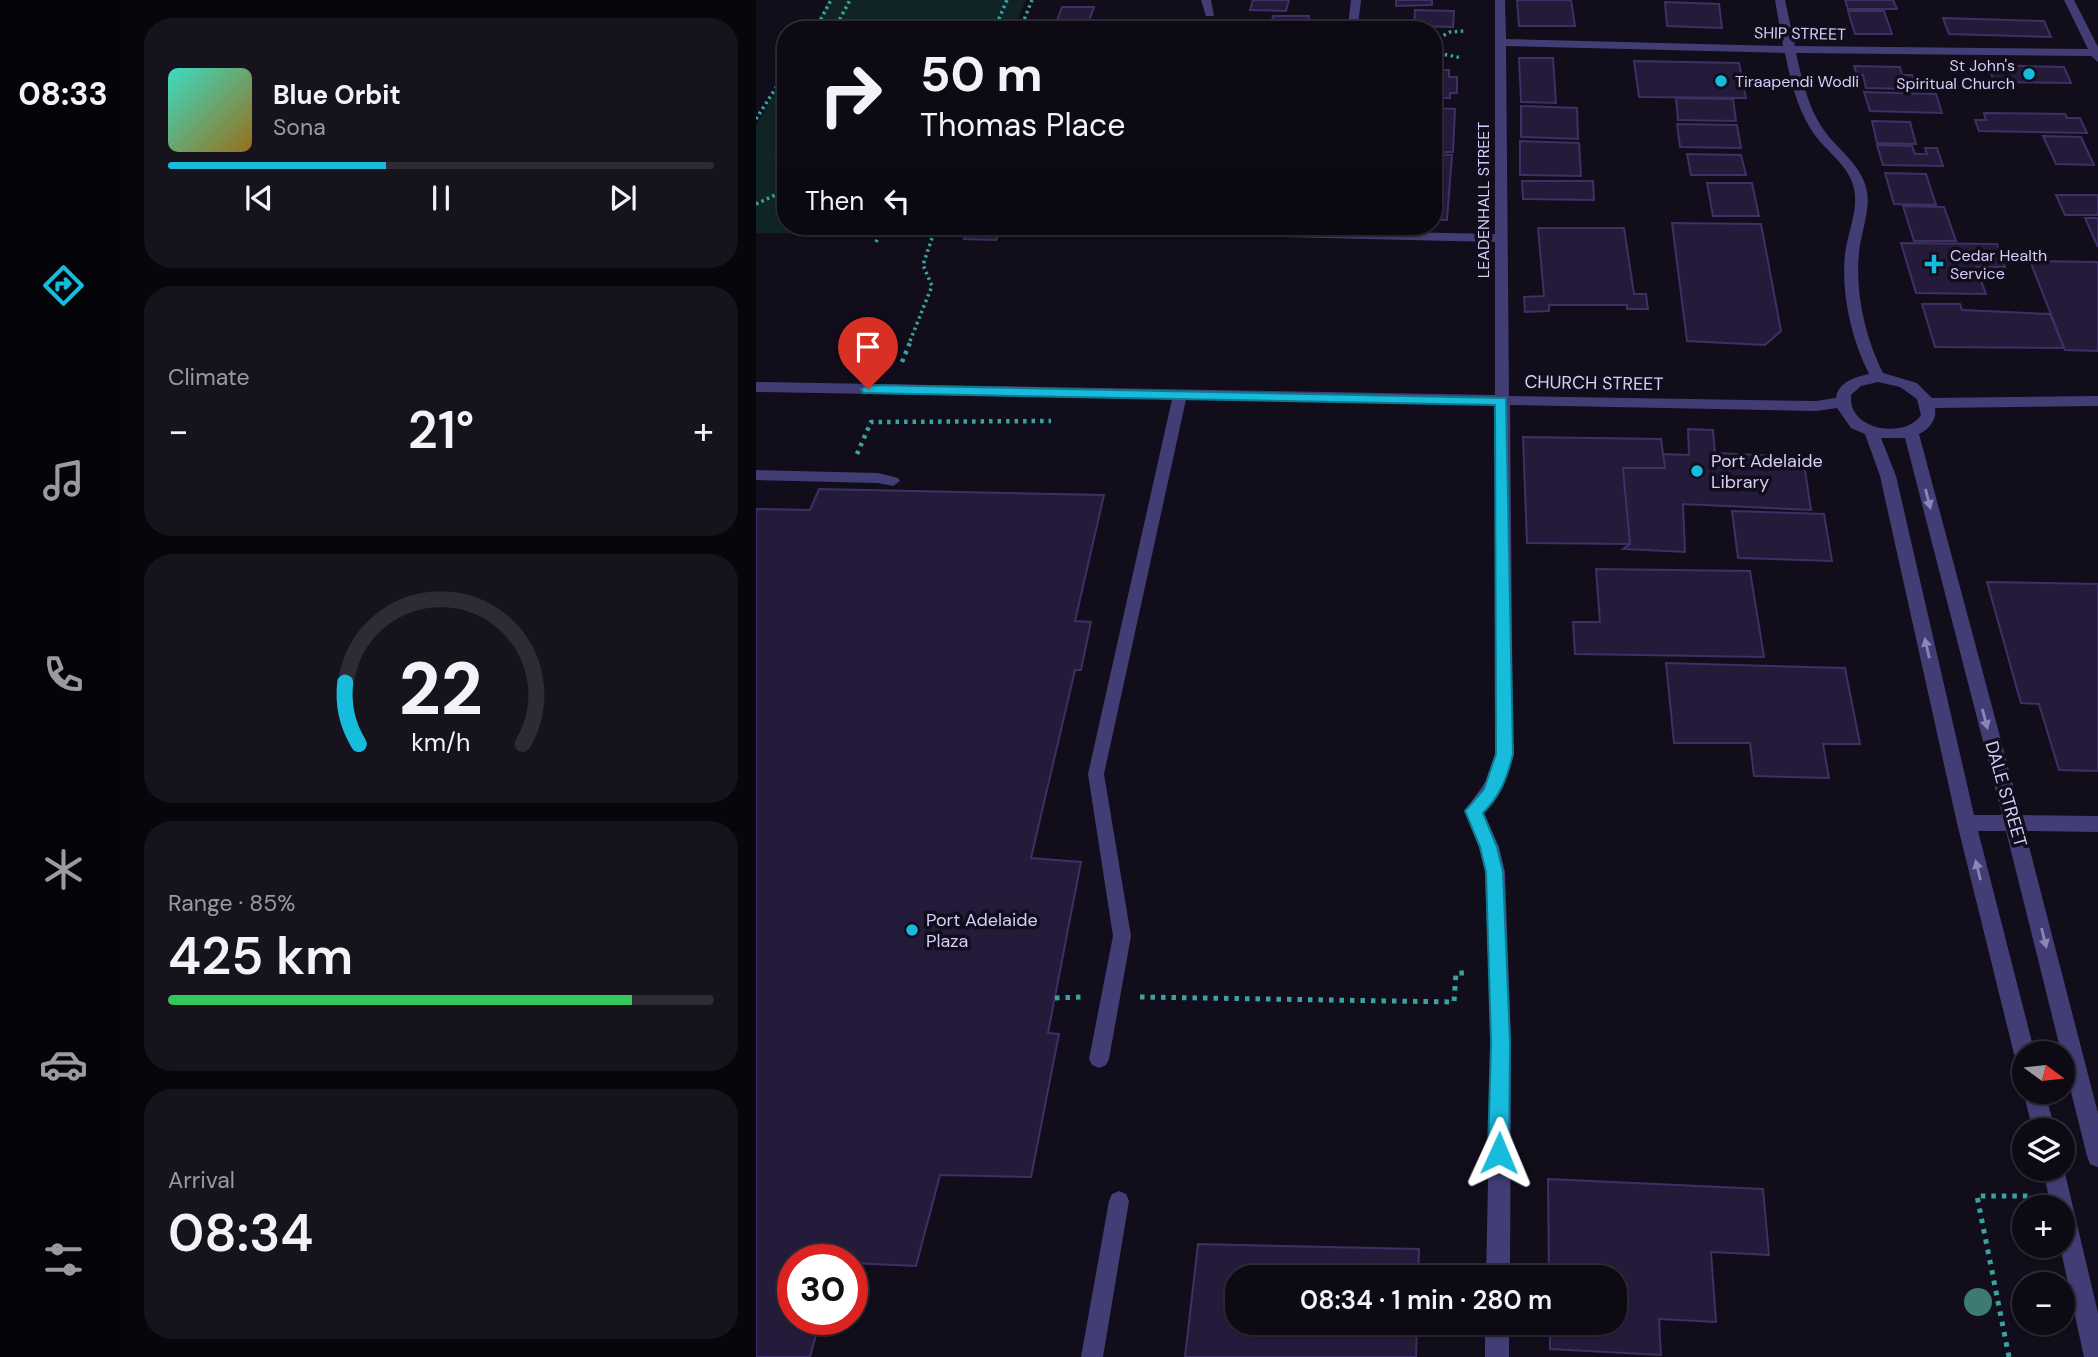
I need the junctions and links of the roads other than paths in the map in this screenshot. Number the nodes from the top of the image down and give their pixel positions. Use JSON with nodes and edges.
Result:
{"nodes":[{"id":1,"x":1206,"y":0,"type":"edge"},
{"id":2,"x":1356,"y":0,"type":"edge"},
{"id":3,"x":1500,"y":0,"type":"edge"},
{"id":4,"x":1780,"y":0,"type":"edge"},
{"id":5,"x":2069,"y":0,"type":"edge"},
{"id":6,"x":1210,"y":14,"type":"dead end"},
{"id":7,"x":1354,"y":21,"type":"edge"},
{"id":8,"x":1501,"y":42,"type":"junction"},
{"id":9,"x":1791,"y":49,"type":"junction"},
{"id":10,"x":2097,"y":55,"type":"edge"},
{"id":11,"x":1368,"y":235,"type":"edge"},
{"id":12,"x":1500,"y":238,"type":"junction"},
{"id":13,"x":1878,"y":377,"type":"junction"},
{"id":14,"x":756,"y":387,"type":"edge"},
{"id":15,"x":1180,"y":395,"type":"junction"},
{"id":16,"x":1501,"y":401,"type":"junction"},
{"id":17,"x":2098,"y":401,"type":"edge"},
{"id":18,"x":1842,"y":402,"type":"junction"},
{"id":19,"x":1927,"y":403,"type":"junction"},
{"id":20,"x":1871,"y":431,"type":"junction"},
{"id":21,"x":1911,"y":433,"type":"junction"},
{"id":22,"x":756,"y":475,"type":"edge"},
{"id":23,"x":893,"y":481,"type":"dead end"},
{"id":24,"x":2015,"y":822,"type":"junction"},
{"id":25,"x":1966,"y":823,"type":"junction"},
{"id":26,"x":2098,"y":824,"type":"edge"},
{"id":27,"x":2022,"y":1041,"type":"edge"},
{"id":28,"x":1099,"y":1059,"type":"dead end"},
{"id":29,"x":2098,"y":1156,"type":"edge"},
{"id":30,"x":2057,"y":1181,"type":"edge"},
{"id":31,"x":1119,"y":1201,"type":"dead end"},
{"id":32,"x":1497,"y":1265,"type":"edge"},
{"id":33,"x":2092,"y":1318,"type":"edge"},
{"id":34,"x":1497,"y":1335,"type":"edge"},
{"id":35,"x":1092,"y":1357,"type":"edge"},
{"id":36,"x":1496,"y":1357,"type":"edge"},
{"id":37,"x":2096,"y":1357,"type":"edge"}],
"edges":[{"from":1,"to":6,"type":"street"},
{"from":2,"to":7,"type":"lane"},
{"from":3,"to":8,"type":"street","name":"LEADENHALL STREET"},
{"from":4,"to":9,"type":"street"},
{"from":5,"to":10,"type":"street"},
{"from":8,"to":9,"type":"street","name":"SHIP STREET"},
{"from":8,"to":12,"type":"street","name":"LEADENHALL STREET"},
{"from":9,"to":10,"type":"street","name":"SHIP STREET"},
{"from":9,"to":13,"type":"street"},
{"from":11,"to":12,"type":"street"},
{"from":12,"to":16,"type":"street","name":"LEADENHALL STREET"},
{"from":13,"to":18,"type":"street"},
{"from":13,"to":19,"type":"street"},
{"from":14,"to":15,"type":"street","name":"CHURCH STREET"},
{"from":15,"to":16,"type":"street","name":"CHURCH STREET"},
{"from":15,"to":28,"type":"lane"},
{"from":16,"to":18,"type":"street","name":"CHURCH STREET"},
{"from":16,"to":32,"type":"street","name":"LEADENHALL STREET"},
{"from":17,"to":19,"type":"street"},
{"from":18,"to":20,"type":"street"},
{"from":19,"to":21,"type":"street"},
{"from":20,"to":21,"type":"street"},
{"from":25,"to":20,"type":"street","one_way":true},
{"from":21,"to":24,"type":"street","name":"DALE STREET","one_way":true},
{"from":22,"to":23,"type":"lane"},
{"from":24,"to":25,"type":"street"},
{"from":24,"to":26,"type":"street"},
{"from":24,"to":29,"type":"street","name":"DALE STREET","one_way":true},
{"from":27,"to":25,"type":"street","one_way":true},
{"from":30,"to":33,"type":"street"},
{"from":31,"to":35,"type":"lane"},
{"from":33,"to":37,"type":"street"},
{"from":34,"to":36,"type":"street"}]}
